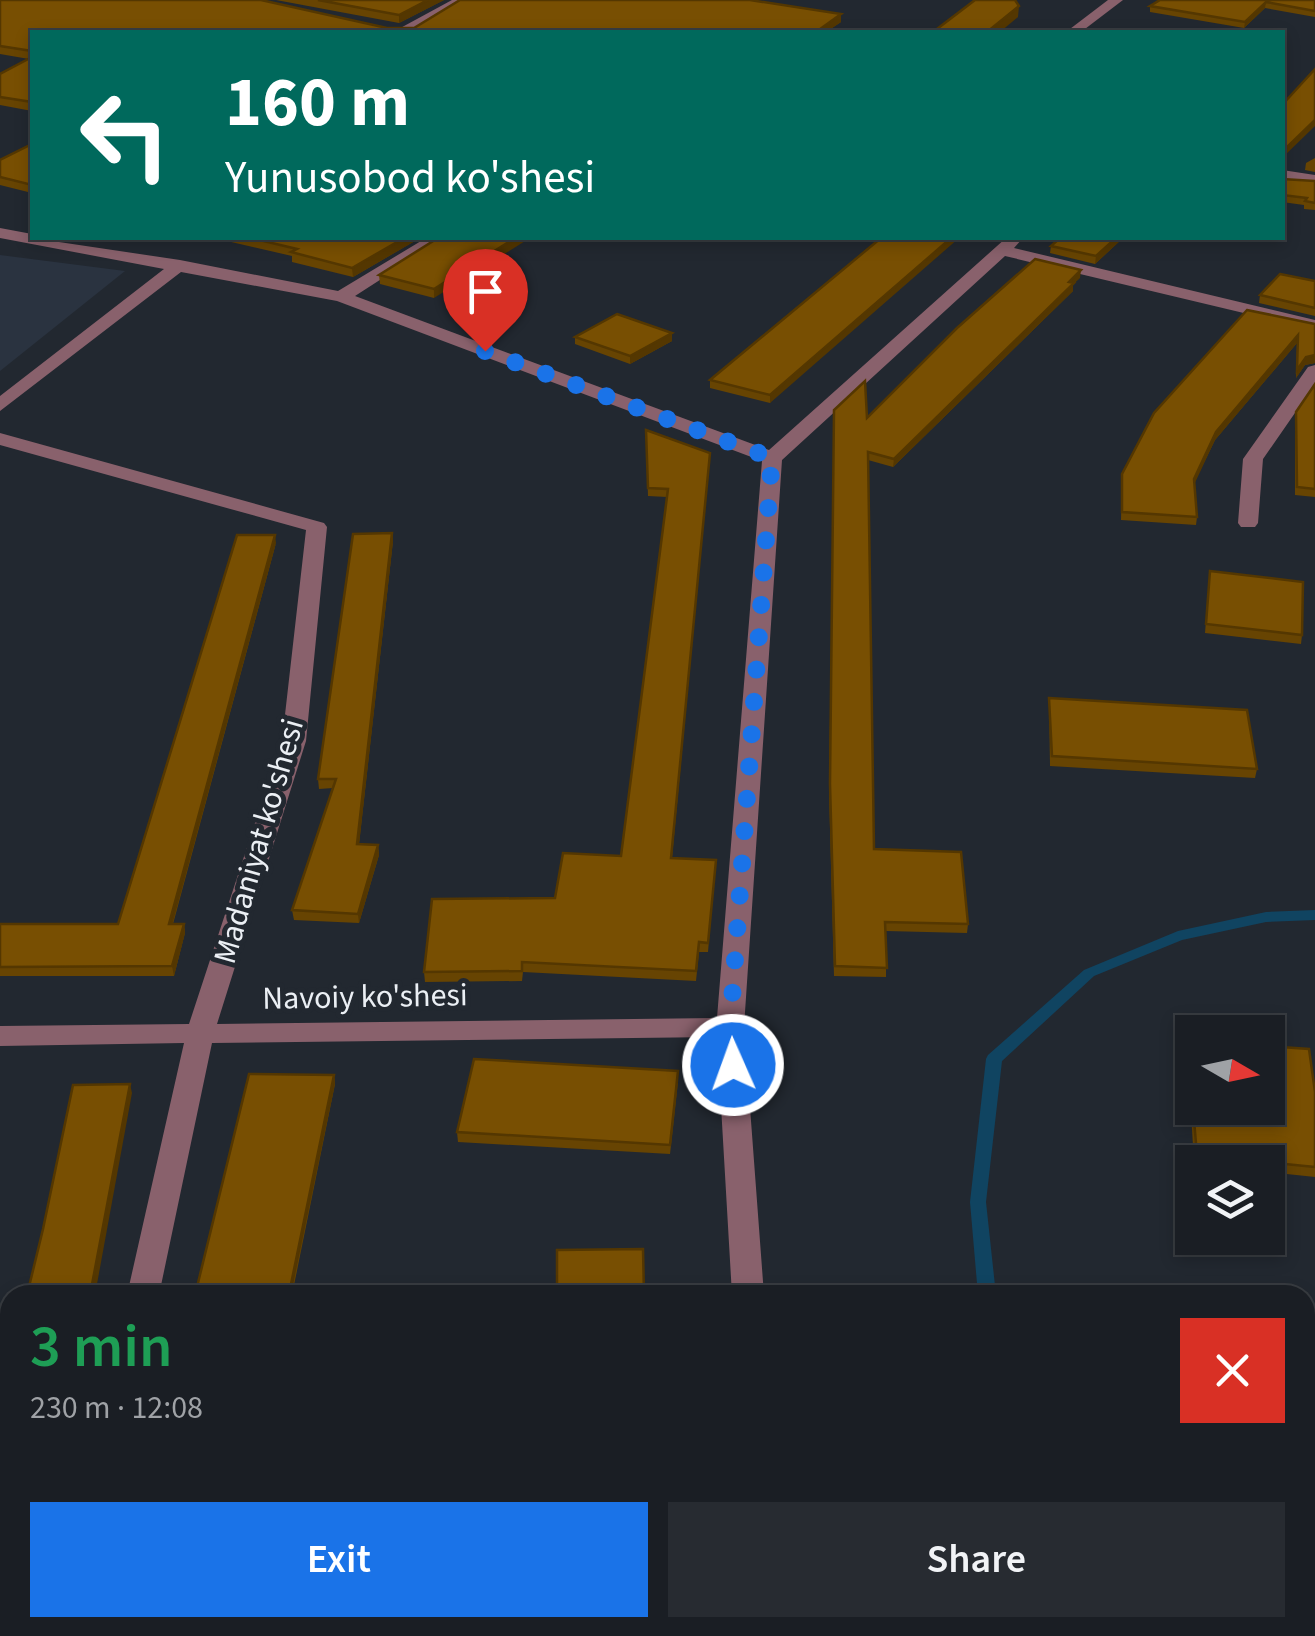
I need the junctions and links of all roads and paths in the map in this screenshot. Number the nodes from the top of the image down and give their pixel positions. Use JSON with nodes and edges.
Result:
{"nodes":[{"id":1,"x":462,"y":0,"type":"edge"},
{"id":2,"x":1116,"y":0,"type":"edge"},
{"id":3,"x":383,"y":28,"type":"edge"},
{"id":4,"x":393,"y":30,"type":"edge"},
{"id":5,"x":407,"y":30,"type":"edge"},
{"id":6,"x":1076,"y":30,"type":"edge"},
{"id":7,"x":1285,"y":175,"type":"edge"},
{"id":8,"x":1315,"y":180,"type":"edge"},
{"id":9,"x":57,"y":240,"type":"edge"},
{"id":10,"x":434,"y":240,"type":"edge"},
{"id":11,"x":1008,"y":244,"type":"edge"},
{"id":12,"x":180,"y":265,"type":"junction"},
{"id":13,"x":341,"y":297,"type":"junction"},
{"id":14,"x":1315,"y":325,"type":"edge"},
{"id":15,"x":1315,"y":371,"type":"edge"},
{"id":16,"x":0,"y":405,"type":"edge"},
{"id":17,"x":0,"y":439,"type":"edge"},
{"id":18,"x":772,"y":458,"type":"junction"},
{"id":19,"x":1248,"y":524,"type":"dead end"},
{"id":20,"x":730,"y":1027,"type":"junction"},
{"id":21,"x":200,"y":1033,"type":"junction"},
{"id":22,"x":0,"y":1036,"type":"edge"},
{"id":23,"x":145,"y":1285,"type":"edge"},
{"id":24,"x":747,"y":1285,"type":"edge"}],
"edges":[{"from":1,"to":5,"type":"street"},
{"from":2,"to":6,"type":"street"},
{"from":3,"to":4,"type":"street"},
{"from":7,"to":8,"type":"street"},
{"from":9,"to":12,"type":"street"},
{"from":10,"to":13,"type":"street"},
{"from":11,"to":14,"type":"street"},
{"from":11,"to":18,"type":"street"},
{"from":12,"to":13,"type":"street"},
{"from":12,"to":16,"type":"street"},
{"from":13,"to":18,"type":"street"},
{"from":15,"to":19,"type":"street"},
{"from":17,"to":21,"type":"street","name":"Madaniyat ko'shesi"},
{"from":18,"to":20,"type":"street"},
{"from":20,"to":21,"type":"street","name":"Navoiy ko'shesi"},
{"from":20,"to":24,"type":"street"},
{"from":21,"to":22,"type":"street","name":"Navoiy ko'shesi"},
{"from":21,"to":23,"type":"street","name":"Madaniyat ko'shesi"}]}
